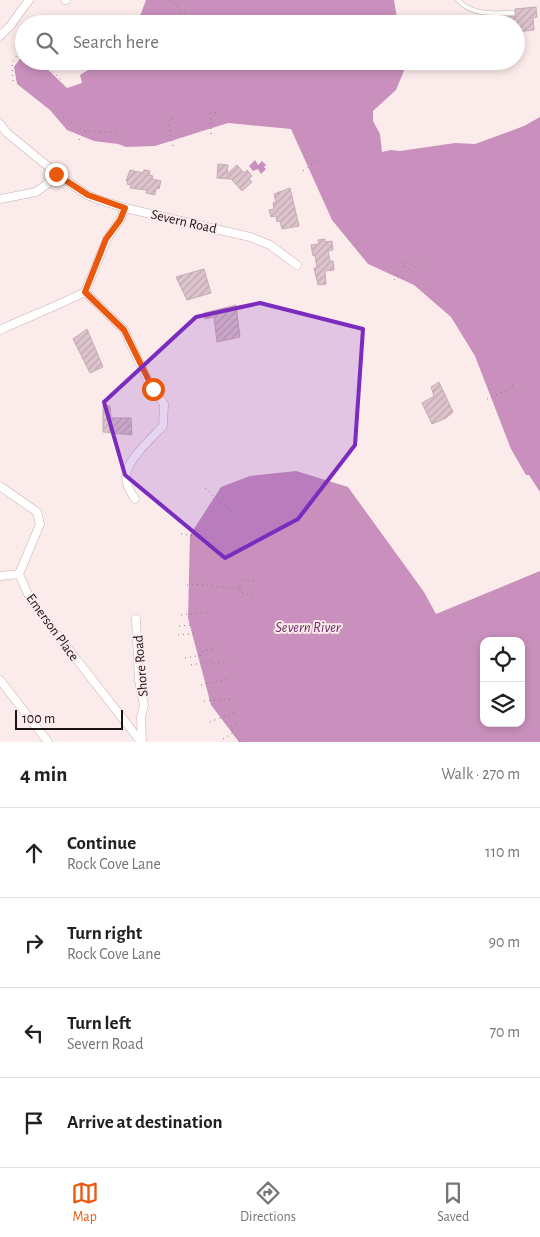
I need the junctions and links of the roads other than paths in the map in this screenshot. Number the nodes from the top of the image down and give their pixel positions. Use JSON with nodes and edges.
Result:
{"nodes":[{"id":1,"x":29,"y":0,"type":"edge"},
{"id":2,"x":458,"y":0,"type":"edge"},
{"id":3,"x":513,"y":12,"type":"dead end"},
{"id":4,"x":18,"y":15,"type":"edge"},
{"id":5,"x":15,"y":19,"type":"edge"},
{"id":6,"x":0,"y":36,"type":"edge"},
{"id":7,"x":0,"y":124,"type":"edge"},
{"id":8,"x":56,"y":174,"type":"junction"},
{"id":9,"x":0,"y":199,"type":"edge"},
{"id":10,"x":125,"y":208,"type":"junction"},
{"id":11,"x":296,"y":265,"type":"dead end"},
{"id":12,"x":85,"y":292,"type":"junction"},
{"id":13,"x":0,"y":330,"type":"edge"},
{"id":14,"x":0,"y":486,"type":"edge"},
{"id":15,"x":135,"y":499,"type":"dead end"},
{"id":16,"x":19,"y":574,"type":"junction"},
{"id":17,"x":0,"y":576,"type":"edge"},
{"id":18,"x":136,"y":619,"type":"dead end"},
{"id":19,"x":0,"y":680,"type":"edge"},
{"id":20,"x":48,"y":742,"type":"edge"},
{"id":21,"x":142,"y":742,"type":"edge"}],
"edges":[{"from":1,"to":4,"type":"street"},
{"from":2,"to":3,"type":"lane"},
{"from":5,"to":6,"type":"street"},
{"from":7,"to":8,"type":"street","name":"Severn Road"},
{"from":8,"to":9,"type":"street"},
{"from":8,"to":10,"type":"street","name":"Severn Road"},
{"from":10,"to":11,"type":"street","name":"Severn Road"},
{"from":10,"to":12,"type":"street"},
{"from":12,"to":13,"type":"street"},
{"from":12,"to":15,"type":"street"},
{"from":14,"to":16,"type":"street"},
{"from":16,"to":17,"type":"street"},
{"from":16,"to":21,"type":"street","name":"Emerson Place"},
{"from":18,"to":21,"type":"street","name":"Shore Road"},
{"from":19,"to":20,"type":"street"}]}
